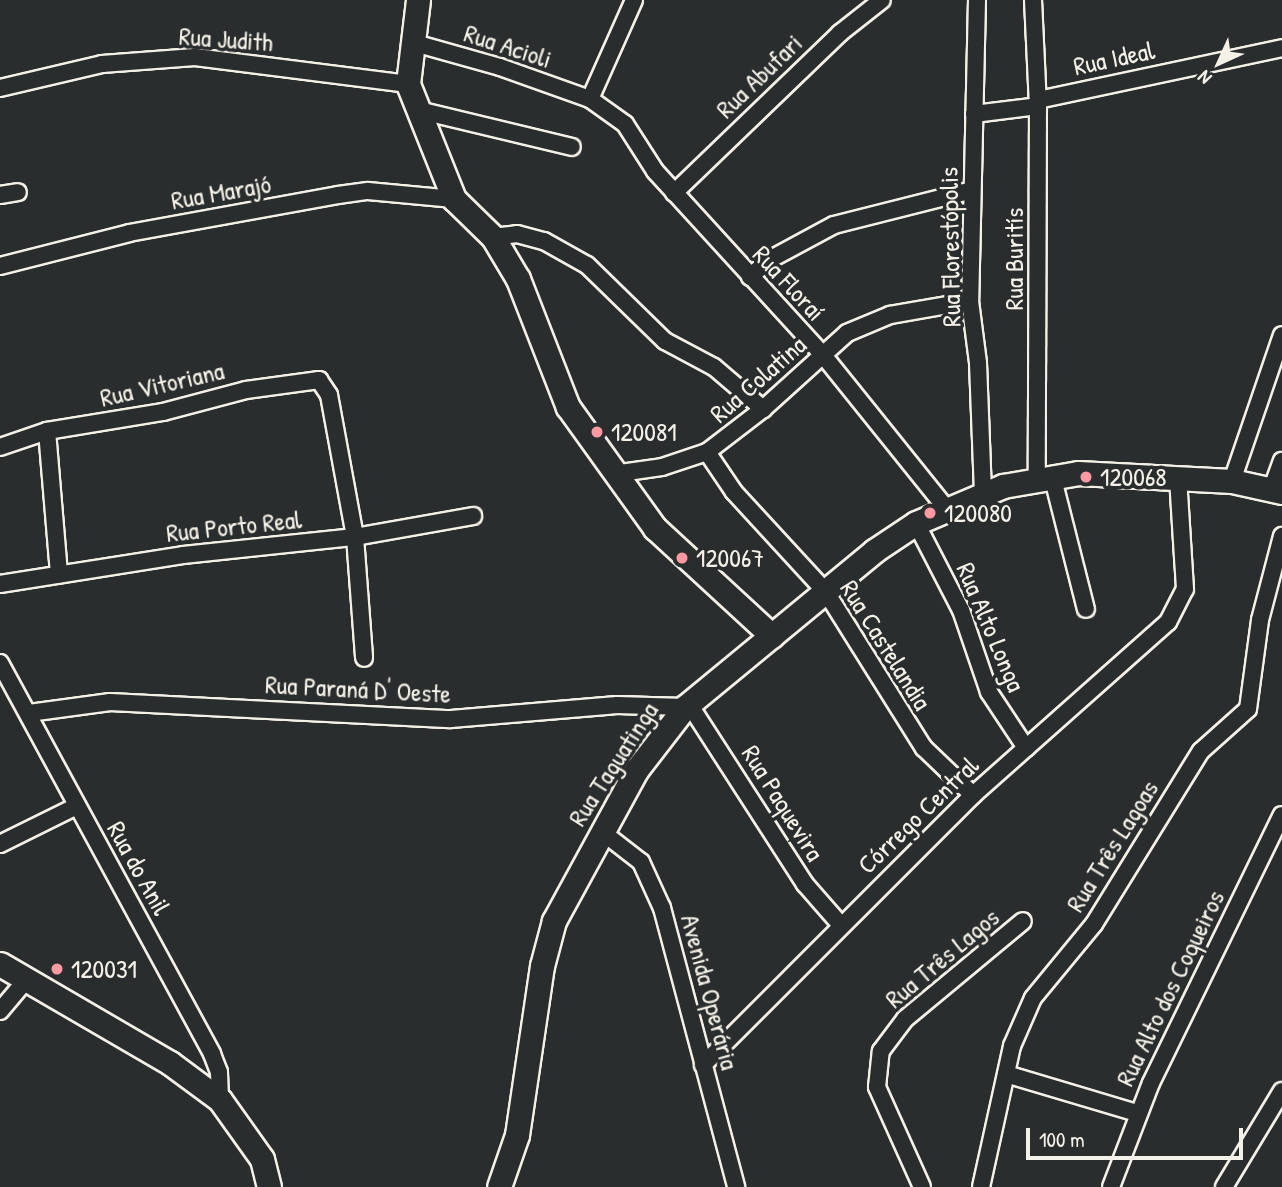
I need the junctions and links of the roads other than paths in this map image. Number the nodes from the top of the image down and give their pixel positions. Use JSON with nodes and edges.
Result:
{"nodes":[{"id":1,"x":418,"y":0,"type":"edge"},
{"id":2,"x":634,"y":0,"type":"edge"},
{"id":3,"x":882,"y":0,"type":"edge"},
{"id":4,"x":977,"y":0,"type":"edge"},
{"id":5,"x":1033,"y":0,"type":"edge"},
{"id":6,"x":411,"y":42,"type":"junction"},
{"id":7,"x":1282,"y":48,"type":"edge"},
{"id":8,"x":408,"y":84,"type":"junction"},
{"id":9,"x":0,"y":88,"type":"edge"},
{"id":10,"x":590,"y":99,"type":"junction"},
{"id":11,"x":1038,"y":103,"type":"junction"},
{"id":12,"x":418,"y":110,"type":"junction"},
{"id":13,"x":974,"y":114,"type":"junction"},
{"id":14,"x":572,"y":148,"type":"dead end"},
{"id":15,"x":972,"y":190,"type":"junction"},
{"id":16,"x":18,"y":192,"type":"dead end"},
{"id":17,"x":674,"y":193,"type":"junction"},
{"id":18,"x":0,"y":195,"type":"edge"},
{"id":19,"x":454,"y":199,"type":"junction"},
{"id":20,"x":493,"y":237,"type":"junction"},
{"id":21,"x":0,"y":266,"type":"edge"},
{"id":22,"x":750,"y":277,"type":"junction"},
{"id":23,"x":970,"y":301,"type":"junction"},
{"id":24,"x":1282,"y":335,"type":"edge"},
{"id":25,"x":823,"y":355,"type":"junction"},
{"id":26,"x":763,"y":410,"type":"junction"},
{"id":27,"x":47,"y":431,"type":"junction"},
{"id":28,"x":0,"y":447,"type":"edge"},
{"id":29,"x":707,"y":452,"type":"junction"},
{"id":30,"x":1282,"y":461,"type":"edge"},
{"id":31,"x":613,"y":474,"type":"junction"},
{"id":32,"x":1044,"y":476,"type":"junction"},
{"id":33,"x":1178,"y":477,"type":"junction"},
{"id":34,"x":1232,"y":481,"type":"junction"},
{"id":35,"x":993,"y":490,"type":"junction"},
{"id":36,"x":1277,"y":490,"type":"edge"},
{"id":37,"x":946,"y":508,"type":"junction"},
{"id":38,"x":473,"y":516,"type":"dead end"},
{"id":39,"x":916,"y":523,"type":"junction"},
{"id":40,"x":1282,"y":536,"type":"edge"},
{"id":41,"x":355,"y":537,"type":"junction"},
{"id":42,"x":59,"y":573,"type":"junction"},
{"id":43,"x":0,"y":584,"type":"edge"},
{"id":44,"x":826,"y":592,"type":"junction"},
{"id":45,"x":1086,"y":609,"type":"dead end"},
{"id":46,"x":772,"y":636,"type":"junction"},
{"id":47,"x":364,"y":658,"type":"dead end"},
{"id":48,"x":0,"y":663,"type":"edge"},
{"id":49,"x":687,"y":706,"type":"junction"},
{"id":50,"x":29,"y":713,"type":"junction"},
{"id":51,"x":1026,"y":748,"type":"junction"},
{"id":52,"x":973,"y":794,"type":"junction"},
{"id":53,"x":77,"y":806,"type":"junction"},
{"id":54,"x":1282,"y":815,"type":"edge"},
{"id":55,"x":601,"y":831,"type":"junction"},
{"id":56,"x":0,"y":844,"type":"edge"},
{"id":57,"x":1023,"y":921,"type":"dead end"},
{"id":58,"x":840,"y":924,"type":"junction"},
{"id":59,"x":0,"y":964,"type":"edge"},
{"id":60,"x":27,"y":979,"type":"junction"},
{"id":61,"x":0,"y":1011,"type":"edge"},
{"id":62,"x":703,"y":1065,"type":"junction"},
{"id":63,"x":1006,"y":1074,"type":"junction"},
{"id":64,"x":1282,"y":1091,"type":"edge"},
{"id":65,"x":220,"y":1100,"type":"junction"},
{"id":66,"x":1137,"y":1113,"type":"junction"},
{"id":67,"x":269,"y":1187,"type":"edge"},
{"id":68,"x":499,"y":1187,"type":"edge"},
{"id":69,"x":736,"y":1187,"type":"edge"},
{"id":70,"x":922,"y":1187,"type":"edge"},
{"id":71,"x":981,"y":1187,"type":"edge"},
{"id":72,"x":1111,"y":1187,"type":"edge"},
{"id":73,"x":1224,"y":1187,"type":"edge"}],
"edges":[{"from":1,"to":6,"type":"street"},
{"from":2,"to":10,"type":"street"},
{"from":3,"to":17,"type":"street","name":"Rua Abufari"},
{"from":4,"to":13,"type":"street","name":"Rua Florestópolis"},
{"from":5,"to":11,"type":"street","name":"Rua Buritís"},
{"from":6,"to":8,"type":"street"},
{"from":6,"to":10,"type":"street","name":"Rua Acioli"},
{"from":7,"to":11,"type":"street","name":"Rua Ideal"},
{"from":8,"to":9,"type":"street","name":"Rua Judith"},
{"from":8,"to":12,"type":"street"},
{"from":10,"to":17,"type":"street","name":"Rua Floraí"},
{"from":11,"to":13,"type":"street"},
{"from":11,"to":32,"type":"street","name":"Rua Buritís"},
{"from":12,"to":14,"type":"street"},
{"from":12,"to":19,"type":"street"},
{"from":13,"to":15,"type":"street","name":"Rua Florestópolis"},
{"from":15,"to":22,"type":"street"},
{"from":15,"to":23,"type":"street","name":"Rua Florestópolis"},
{"from":16,"to":18,"type":"street"},
{"from":17,"to":22,"type":"street","name":"Rua Floraí"},
{"from":19,"to":20,"type":"street"},
{"from":19,"to":21,"type":"street","name":"Rua Marajó"},
{"from":20,"to":26,"type":"street"},
{"from":20,"to":31,"type":"street"},
{"from":22,"to":25,"type":"street","name":"Rua Floraí"},
{"from":23,"to":25,"type":"street","name":"Rua Colatina"},
{"from":23,"to":35,"type":"street","name":"Rua Florestópolis"},
{"from":24,"to":34,"type":"street"},
{"from":25,"to":26,"type":"street","name":"Rua Colatina"},
{"from":25,"to":37,"type":"street","name":"Rua Floraí"},
{"from":26,"to":29,"type":"street","name":"Rua Colatina"},
{"from":27,"to":28,"type":"street","name":"Rua Vitoriana"},
{"from":27,"to":41,"type":"street","name":"Rua Vitoriana"},
{"from":27,"to":42,"type":"street"},
{"from":29,"to":31,"type":"street","name":"Rua Colatina"},
{"from":29,"to":44,"type":"street","name":"Rua Castelandia"},
{"from":30,"to":36,"type":"street"},
{"from":31,"to":46,"type":"street"},
{"from":32,"to":33,"type":"street","name":"Rua Taguatinga"},
{"from":32,"to":35,"type":"street","name":"Rua Taguatinga"},
{"from":32,"to":45,"type":"street","name":"Rua Buritís"},
{"from":33,"to":34,"type":"street","name":"Rua Taguatinga"},
{"from":33,"to":51,"type":"street","name":"Córrego Central"},
{"from":34,"to":36,"type":"street","name":"Rua Taguatinga"},
{"from":35,"to":37,"type":"street","name":"Rua Taguatinga"},
{"from":37,"to":39,"type":"street","name":"Rua Taguatinga"},
{"from":38,"to":41,"type":"street","name":"Rua Porto Real"},
{"from":39,"to":44,"type":"street","name":"Rua Taguatinga"},
{"from":39,"to":51,"type":"street","name":"Rua Alto Longa"},
{"from":40,"to":63,"type":"street","name":"Rua Três Lagoas"},
{"from":41,"to":42,"type":"street","name":"Rua Porto Real"},
{"from":41,"to":47,"type":"street"},
{"from":42,"to":43,"type":"street","name":"Rua Porto Real"},
{"from":44,"to":46,"type":"street","name":"Rua Taguatinga"},
{"from":44,"to":52,"type":"street","name":"Rua Castelandia"},
{"from":46,"to":49,"type":"street","name":"Rua Taguatinga"},
{"from":48,"to":50,"type":"street","name":"Rua do Anil"},
{"from":49,"to":50,"type":"street","name":"Rua Paraná D' Oeste"},
{"from":49,"to":55,"type":"street","name":"Rua Taguatinga"},
{"from":49,"to":58,"type":"street","name":"Rua Paquevira"},
{"from":50,"to":53,"type":"street","name":"Rua do Anil"},
{"from":51,"to":52,"type":"street","name":"Córrego Central"},
{"from":52,"to":58,"type":"street","name":"Córrego Central"},
{"from":53,"to":56,"type":"street"},
{"from":53,"to":65,"type":"street","name":"Rua do Anil"},
{"from":54,"to":66,"type":"street","name":"Rua Alto dos Coqueiros"},
{"from":55,"to":62,"type":"street","name":"Avenida Operária"},
{"from":55,"to":68,"type":"street","name":"Rua Taguatinga"},
{"from":57,"to":70,"type":"street","name":"Rua Três Lagos"},
{"from":58,"to":62,"type":"street","name":"Córrego Central"},
{"from":59,"to":60,"type":"street"},
{"from":60,"to":61,"type":"street"},
{"from":60,"to":65,"type":"street"},
{"from":62,"to":69,"type":"street","name":"Avenida Operária"},
{"from":63,"to":66,"type":"street"},
{"from":63,"to":71,"type":"street","name":"Rua Três Lagoas"},
{"from":64,"to":73,"type":"street"},
{"from":65,"to":67,"type":"street"},
{"from":66,"to":72,"type":"street","name":"Rua Alto dos Coqueiros"}]}
